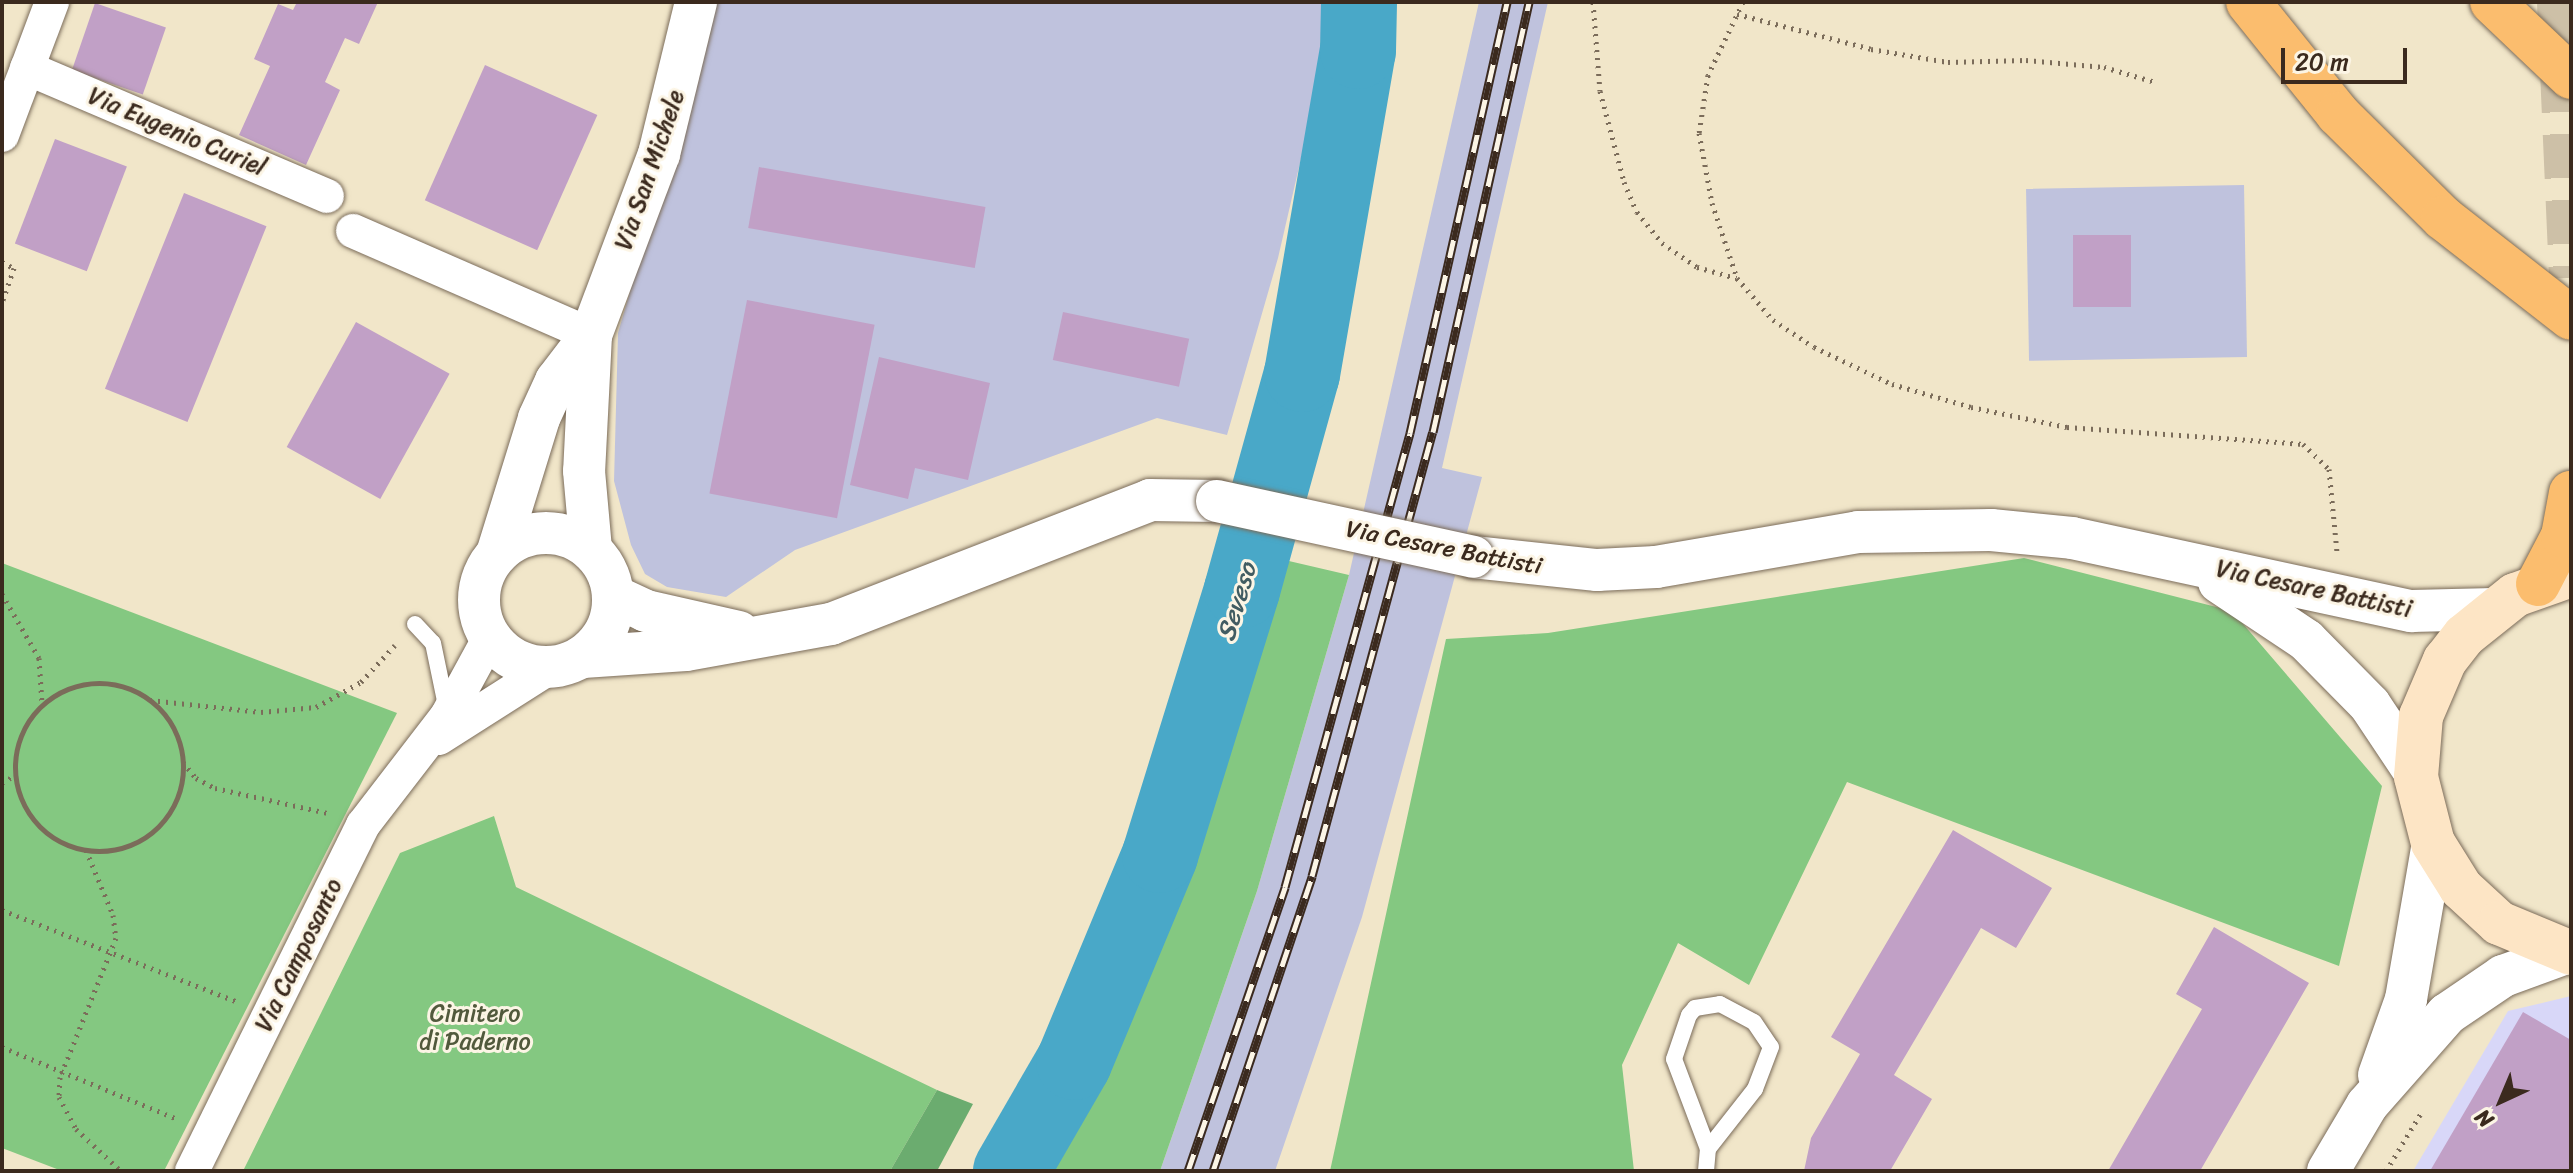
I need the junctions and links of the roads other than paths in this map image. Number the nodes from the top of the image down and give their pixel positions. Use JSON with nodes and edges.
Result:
{"nodes":[{"id":1,"x":52,"y":2,"type":"edge"},
{"id":2,"x":696,"y":2,"type":"edge"},
{"id":3,"x":2248,"y":2,"type":"edge"},
{"id":4,"x":2492,"y":2,"type":"edge"},
{"id":5,"x":27,"y":68,"type":"junction"},
{"id":6,"x":2571,"y":77,"type":"edge"},
{"id":7,"x":2,"y":135,"type":"edge"},
{"id":8,"x":327,"y":196,"type":"dead end"},
{"id":9,"x":353,"y":231,"type":"dead end"},
{"id":10,"x":2571,"y":318,"type":"edge"},
{"id":11,"x":591,"y":335,"type":"junction"},
{"id":12,"x":2571,"y":493,"type":"edge"},
{"id":13,"x":591,"y":550,"type":"junction"},
{"id":14,"x":497,"y":554,"type":"junction"},
{"id":15,"x":2183,"y":561,"type":"junction"},
{"id":16,"x":2554,"y":580,"type":"edge"},
{"id":17,"x":614,"y":596,"type":"junction"},
{"id":18,"x":2494,"y":609,"type":"junction"},
{"id":19,"x":415,"y":624,"type":"road end"},
{"id":20,"x":490,"y":637,"type":"junction"},
{"id":21,"x":776,"y":638,"type":"junction"},
{"id":22,"x":566,"y":663,"type":"junction"},
{"id":23,"x":447,"y":716,"type":"junction"},
{"id":24,"x":422,"y":750,"type":"junction"},
{"id":25,"x":2416,"y":774,"type":"junction"},
{"id":26,"x":2433,"y":843,"type":"junction"},
{"id":27,"x":2570,"y":952,"type":"edge"},
{"id":28,"x":2367,"y":1105,"type":"junction"},
{"id":29,"x":1708,"y":1149,"type":"junction"},
{"id":30,"x":192,"y":1171,"type":"edge"},
{"id":31,"x":1706,"y":1171,"type":"edge"},
{"id":32,"x":2328,"y":1171,"type":"edge"}],
"edges":[{"from":1,"to":5,"type":"street"},
{"from":2,"to":11,"type":"street","name":"Via San Michele"},
{"from":3,"to":10,"type":"highway"},
{"from":4,"to":6,"type":"highway"},
{"from":5,"to":7,"type":"street"},
{"from":5,"to":8,"type":"street","name":"Via Eugenio Curiel"},
{"from":9,"to":11,"type":"street"},
{"from":11,"to":13,"type":"street","name":"Via San Michele"},
{"from":11,"to":14,"type":"street","name":"Via San Michele"},
{"from":12,"to":16,"type":"highway"},
{"from":13,"to":14,"type":"street"},
{"from":13,"to":17,"type":"street"},
{"from":14,"to":20,"type":"street"},
{"from":15,"to":18,"type":"street","name":"Via Cesare Battisti"},
{"from":15,"to":21,"type":"street","name":"Via Cesare Battisti","bridge":true},
{"from":15,"to":25,"type":"street","name":"Via Cesare Battisti"},
{"from":16,"to":18,"type":"main road"},
{"from":17,"to":21,"type":"street","name":"Via Cesare Battisti"},
{"from":17,"to":22,"type":"street"},
{"from":18,"to":25,"type":"main road"},
{"from":19,"to":23,"type":"lane"},
{"from":20,"to":22,"type":"street"},
{"from":20,"to":23,"type":"street","name":"Via Camposanto"},
{"from":21,"to":22,"type":"street","name":"Via Cesare Battisti"},
{"from":22,"to":24,"type":"street","name":"Via Camposanto"},
{"from":23,"to":24,"type":"street","name":"Via Camposanto"},
{"from":24,"to":30,"type":"street","name":"Via Camposanto"},
{"from":25,"to":26,"type":"main road"},
{"from":26,"to":27,"type":"main road"},
{"from":26,"to":28,"type":"street"},
{"from":27,"to":28,"type":"street"},
{"from":28,"to":32,"type":"street"},
{"from":29,"to":29,"type":"lane"},
{"from":29,"to":31,"type":"lane"}]}
